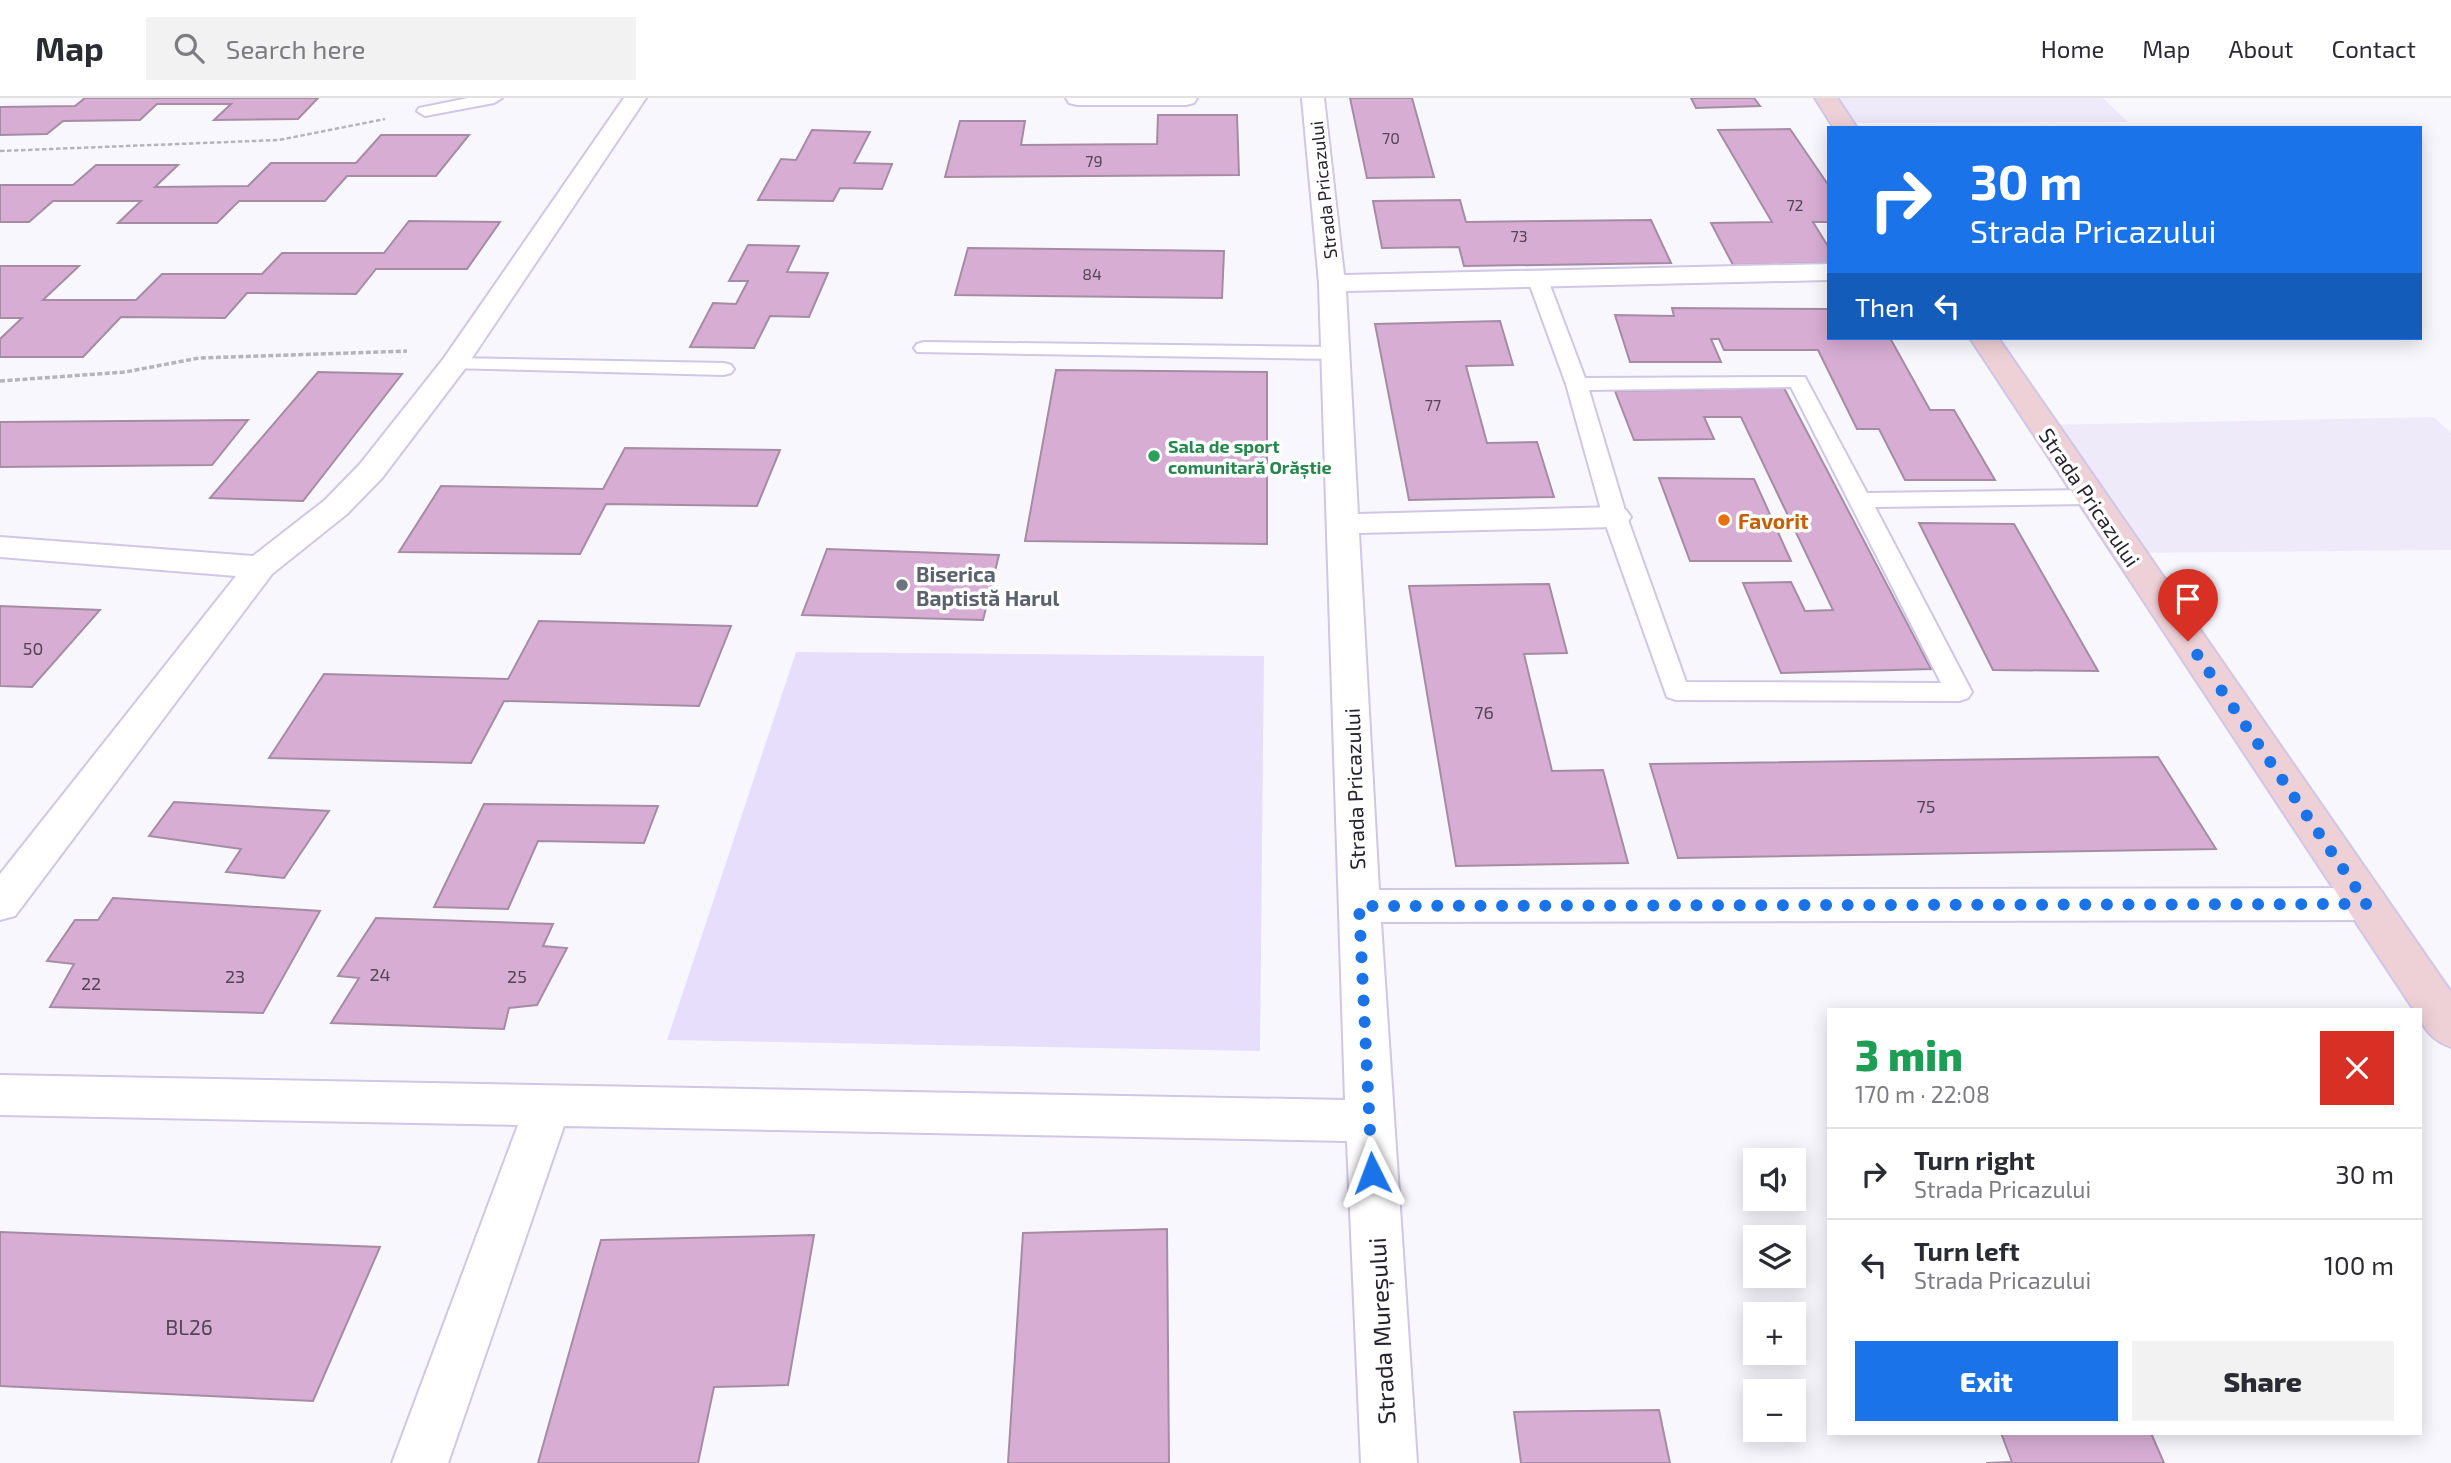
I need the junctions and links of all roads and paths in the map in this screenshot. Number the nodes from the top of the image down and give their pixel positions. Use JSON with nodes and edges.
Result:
{"nodes":[{"id":1,"x":494,"y":98,"type":"edge"},
{"id":2,"x":635,"y":98,"type":"edge"},
{"id":3,"x":1077,"y":98,"type":"edge"},
{"id":4,"x":1186,"y":98,"type":"edge"},
{"id":5,"x":1313,"y":98,"type":"edge"},
{"id":6,"x":1826,"y":98,"type":"edge"},
{"id":7,"x":425,"y":111,"type":"joint"},
{"id":8,"x":1845,"y":126,"type":"edge"},
{"id":9,"x":0,"y":151,"type":"edge"},
{"id":10,"x":1827,"y":272,"type":"edge"},
{"id":11,"x":1538,"y":280,"type":"junction"},
{"id":12,"x":1332,"y":283,"type":"junction"},
{"id":13,"x":1985,"y":340,"type":"edge"},
{"id":14,"x":924,"y":348,"type":"dead end"},
{"id":15,"x":1335,"y":354,"type":"junction"},
{"id":16,"x":459,"y":357,"type":"junction"},
{"id":17,"x":724,"y":369,"type":"dead end"},
{"id":18,"x":0,"y":381,"type":"edge"},
{"id":19,"x":1577,"y":384,"type":"junction"},
{"id":20,"x":2091,"y":498,"type":"junction"},
{"id":21,"x":1859,"y":500,"type":"junction"},
{"id":22,"x":1615,"y":517,"type":"junction"},
{"id":23,"x":1342,"y":524,"type":"junction"},
{"id":24,"x":0,"y":547,"type":"edge"},
{"id":25,"x":260,"y":566,"type":"junction"},
{"id":26,"x":0,"y":904,"type":"edge"},
{"id":27,"x":2367,"y":904,"type":"junction"},
{"id":28,"x":1359,"y":906,"type":"junction"},
{"id":29,"x":2451,"y":1028,"type":"edge"},
{"id":30,"x":0,"y":1095,"type":"edge"},
{"id":31,"x":548,"y":1106,"type":"junction"},
{"id":32,"x":1368,"y":1121,"type":"junction"},
{"id":33,"x":420,"y":1463,"type":"edge"},
{"id":34,"x":1389,"y":1463,"type":"edge"}],
"edges":[{"from":1,"to":7,"type":"lane"},
{"from":2,"to":16,"type":"street"},
{"from":3,"to":4,"type":"street"},
{"from":5,"to":12,"type":"street","name":"Strada Pricazului"},
{"from":6,"to":8,"type":"street"},
{"from":7,"to":9,"type":"path"},
{"from":10,"to":11,"type":"street","name":"Strada Pricazului"},
{"from":11,"to":12,"type":"street","name":"Strada Pricazului"},
{"from":11,"to":19,"type":"lane"},
{"from":12,"to":15,"type":"street","name":"Strada Pricazului"},
{"from":13,"to":20,"type":"street","name":"Strada Pricazului"},
{"from":14,"to":15,"type":"lane"},
{"from":15,"to":23,"type":"street","name":"Strada Pricazului"},
{"from":16,"to":17,"type":"lane"},
{"from":16,"to":18,"type":"path"},
{"from":16,"to":25,"type":"street"},
{"from":19,"to":21,"type":"lane"},
{"from":19,"to":22,"type":"lane"},
{"from":20,"to":21,"type":"lane"},
{"from":20,"to":27,"type":"street","name":"Strada Pricazului"},
{"from":21,"to":22,"type":"lane"},
{"from":22,"to":23,"type":"street"},
{"from":23,"to":28,"type":"street","name":"Strada Pricazului"},
{"from":24,"to":25,"type":"street"},
{"from":25,"to":26,"type":"street"},
{"from":27,"to":28,"type":"street"},
{"from":27,"to":29,"type":"street"},
{"from":28,"to":32,"type":"street","name":"Strada Mureșului"},
{"from":30,"to":31,"type":"street"},
{"from":31,"to":32,"type":"street"},
{"from":31,"to":33,"type":"street"},
{"from":32,"to":34,"type":"street","name":"Strada Mureșului"}]}
